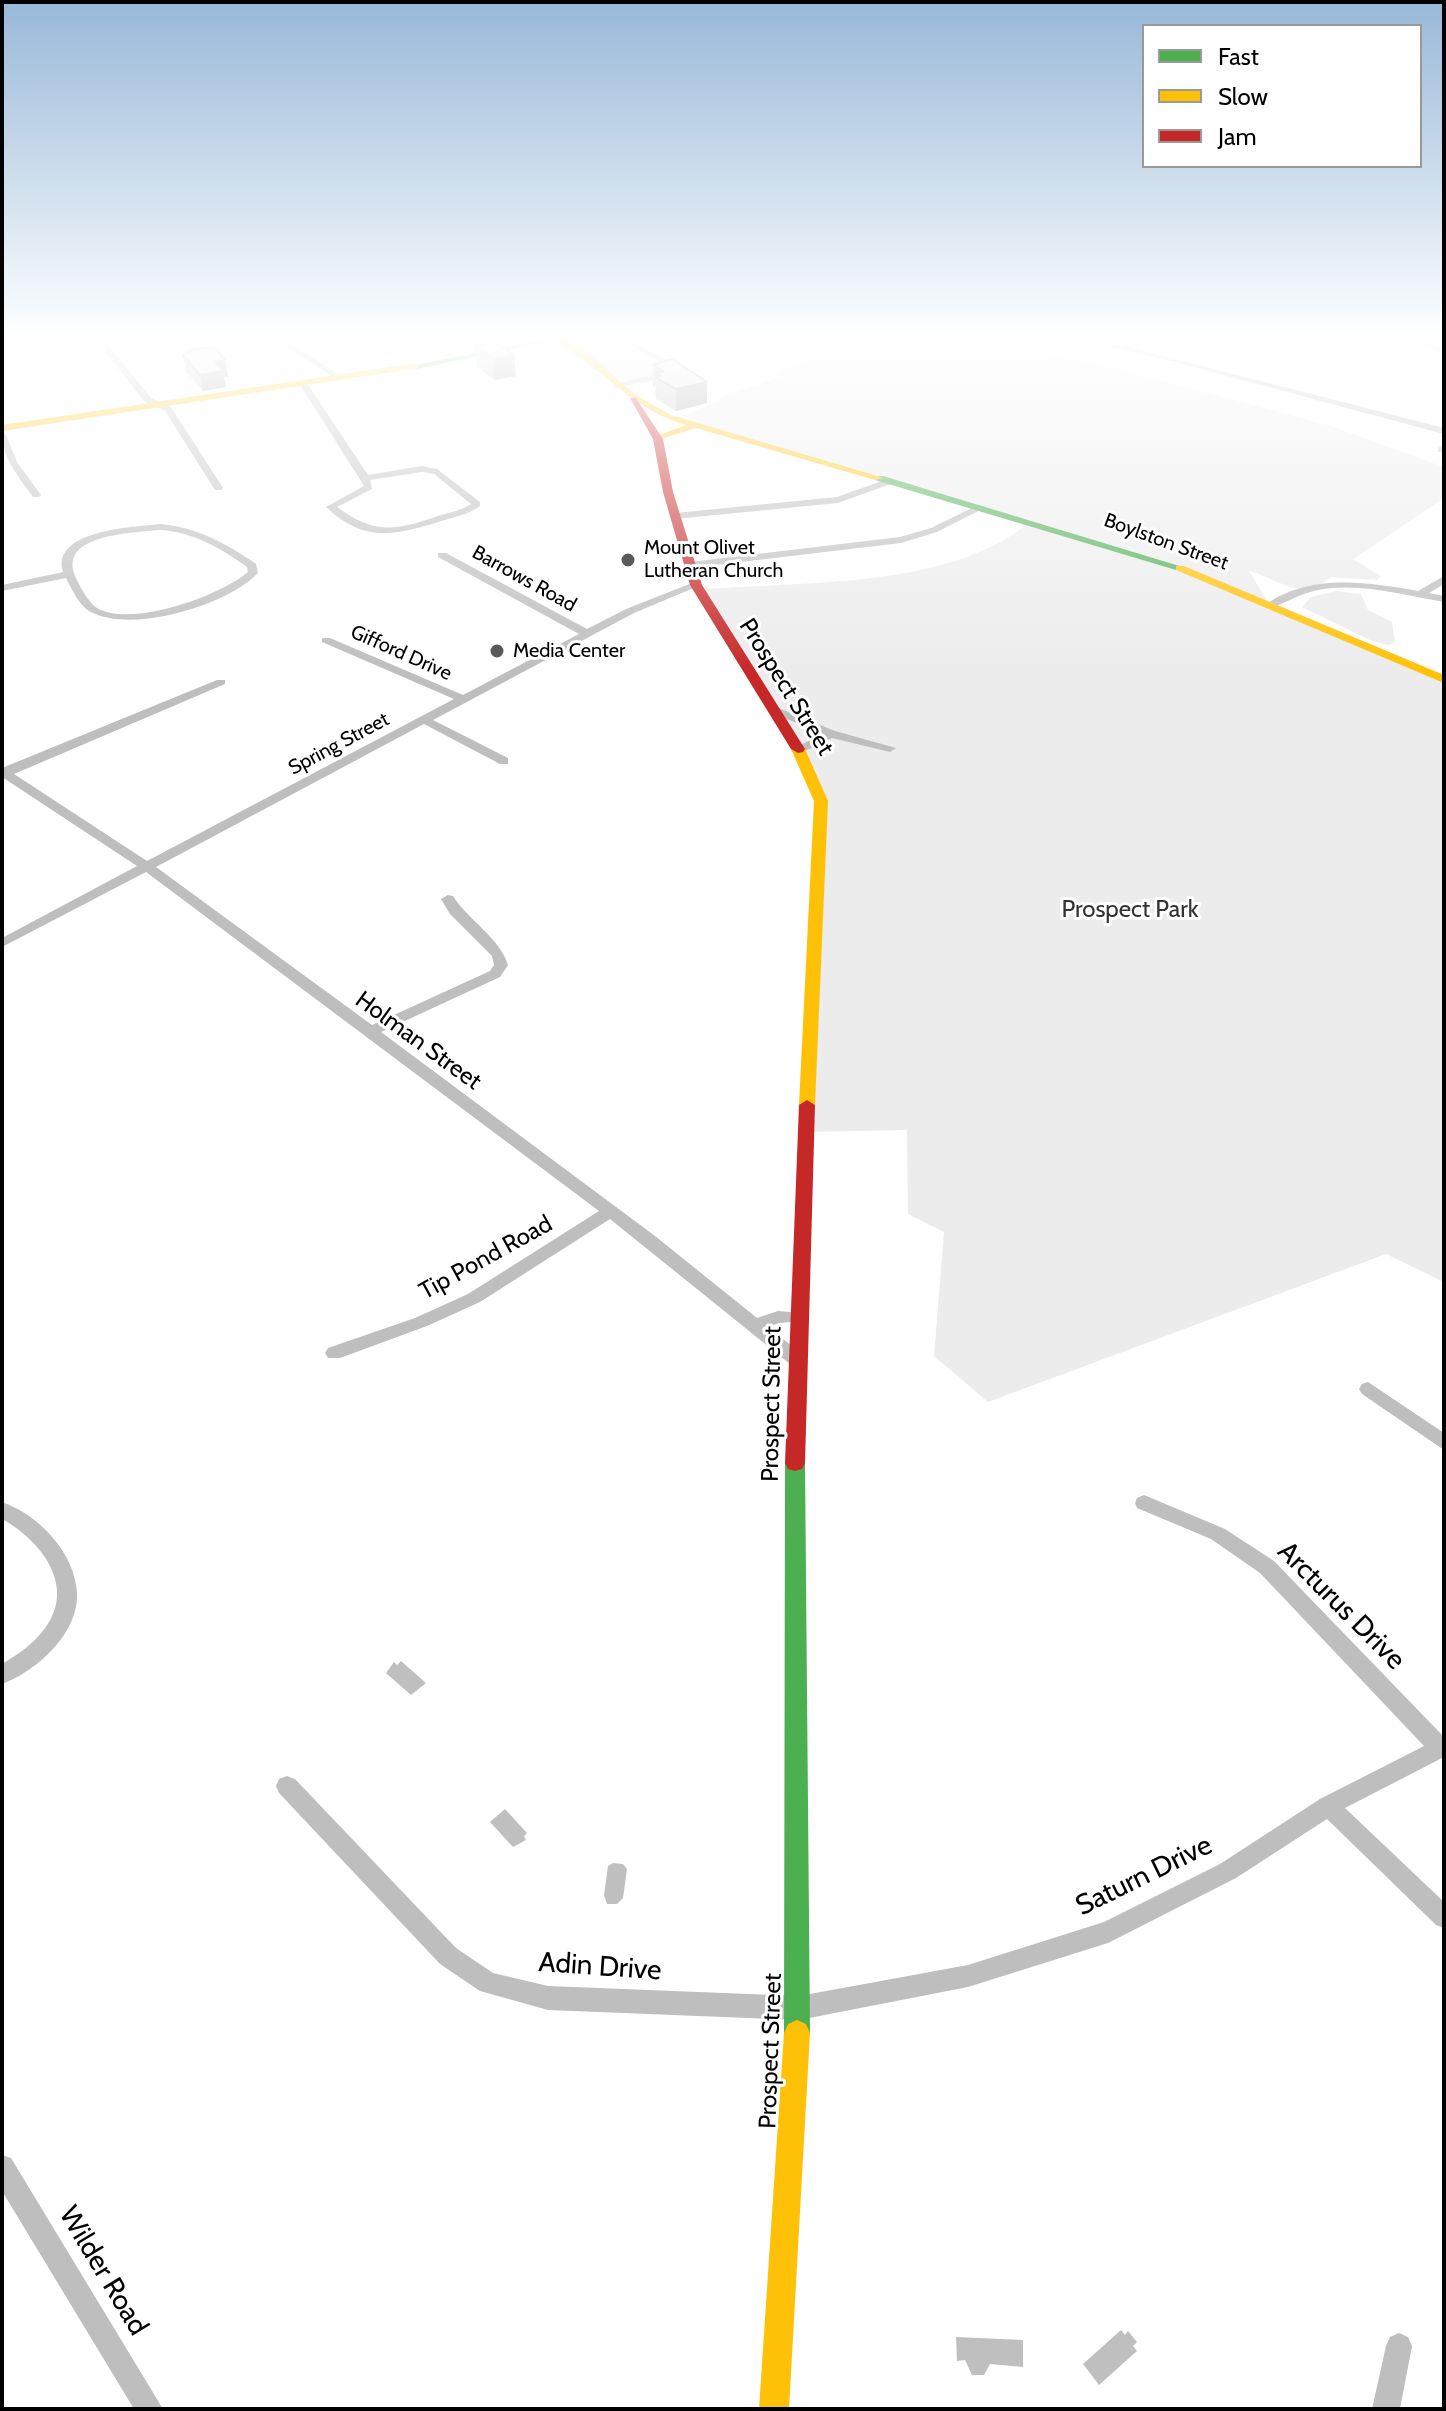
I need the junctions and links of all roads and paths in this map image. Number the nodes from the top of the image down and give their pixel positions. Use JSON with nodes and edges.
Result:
{"nodes":[{"id":1,"x":11,"y":448,"type":"edge"},
{"id":2,"x":192,"y":448,"type":"edge"},
{"id":3,"x":345,"y":448,"type":"edge"},
{"id":4,"x":659,"y":448,"type":"edge"},
{"id":5,"x":773,"y":448,"type":"edge"},
{"id":6,"x":365,"y":478,"type":"junction"},
{"id":7,"x":890,"y":481,"type":"junction"},
{"id":8,"x":218,"y":488,"type":"dead end"},
{"id":9,"x":36,"y":495,"type":"dead end"},
{"id":10,"x":981,"y":507,"type":"junction"},
{"id":11,"x":675,"y":516,"type":"junction"},
{"id":12,"x":442,"y":555,"type":"dead end"},
{"id":13,"x":690,"y":565,"type":"junction"},
{"id":14,"x":70,"y":574,"type":"junction"},
{"id":15,"x":1444,"y":579,"type":"edge"},
{"id":16,"x":696,"y":585,"type":"junction"},
{"id":17,"x":2,"y":588,"type":"edge"},
{"id":18,"x":1420,"y":595,"type":"junction"},
{"id":19,"x":1444,"y":599,"type":"edge"},
{"id":20,"x":1270,"y":605,"type":"junction"},
{"id":21,"x":588,"y":634,"type":"junction"},
{"id":22,"x":326,"y":640,"type":"dead end"},
{"id":23,"x":1444,"y":679,"type":"edge"},
{"id":24,"x":221,"y":682,"type":"dead end"},
{"id":25,"x":463,"y":699,"type":"junction"},
{"id":26,"x":772,"y":709,"type":"junction"},
{"id":27,"x":425,"y":720,"type":"junction"},
{"id":28,"x":831,"y":734,"type":"junction"},
{"id":29,"x":890,"y":748,"type":"dead end"},
{"id":30,"x":799,"y":750,"type":"junction"},
{"id":31,"x":504,"y":761,"type":"dead end"},
{"id":32,"x":3,"y":773,"type":"edge"},
{"id":33,"x":148,"y":866,"type":"junction"},
{"id":34,"x":448,"y":899,"type":"dead end"},
{"id":35,"x":2,"y":943,"type":"edge"},
{"id":36,"x":369,"y":1032,"type":"junction"},
{"id":37,"x":610,"y":1211,"type":"junction"},
{"id":38,"x":798,"y":1317,"type":"junction"},
{"id":39,"x":756,"y":1325,"type":"junction"},
{"id":40,"x":334,"y":1353,"type":"dead end"},
{"id":41,"x":796,"y":1359,"type":"junction"},
{"id":42,"x":1368,"y":1389,"type":"dead end"},
{"id":43,"x":1444,"y":1443,"type":"edge"},
{"id":44,"x":1144,"y":1503,"type":"dead end"},
{"id":45,"x":2,"y":1510,"type":"edge"},
{"id":46,"x":2,"y":1675,"type":"edge"},
{"id":47,"x":1442,"y":1747,"type":"edge"},
{"id":48,"x":287,"y":1786,"type":"dead end"},
{"id":49,"x":1328,"y":1806,"type":"junction"},
{"id":50,"x":1444,"y":1917,"type":"edge"},
{"id":51,"x":799,"y":2008,"type":"junction"},
{"id":52,"x":2,"y":2167,"type":"edge"},
{"id":53,"x":1399,"y":2346,"type":"dead end"},
{"id":54,"x":149,"y":2409,"type":"edge"},
{"id":55,"x":774,"y":2409,"type":"edge"},
{"id":56,"x":1386,"y":2409,"type":"edge"}],
"edges":[{"from":1,"to":9,"type":"street"},
{"from":2,"to":8,"type":"street"},
{"from":3,"to":6,"type":"street"},
{"from":4,"to":11,"type":"street","name":"Prospect Street"},
{"from":5,"to":7,"type":"street","name":"Boylston Street"},
{"from":6,"to":6,"type":"street"},
{"from":7,"to":10,"type":"street","name":"Boylston Street"},
{"from":7,"to":11,"type":"street"},
{"from":10,"to":13,"type":"street"},
{"from":10,"to":20,"type":"street","name":"Boylston Street"},
{"from":11,"to":13,"type":"street","name":"Prospect Street"},
{"from":12,"to":21,"type":"street","name":"Barrows Road"},
{"from":13,"to":16,"type":"street","name":"Prospect Street"},
{"from":14,"to":14,"type":"street"},
{"from":14,"to":17,"type":"street"},
{"from":15,"to":18,"type":"street"},
{"from":16,"to":21,"type":"street","name":"Spring Street"},
{"from":16,"to":26,"type":"street","name":"Prospect Street"},
{"from":18,"to":19,"type":"street"},
{"from":18,"to":20,"type":"street"},
{"from":20,"to":23,"type":"street","name":"Boylston Street"},
{"from":21,"to":25,"type":"street","name":"Spring Street"},
{"from":22,"to":25,"type":"street","name":"Gifford Drive"},
{"from":24,"to":32,"type":"street"},
{"from":25,"to":27,"type":"street","name":"Spring Street"},
{"from":26,"to":28,"type":"street"},
{"from":26,"to":30,"type":"street","name":"Prospect Street"},
{"from":27,"to":31,"type":"street"},
{"from":27,"to":33,"type":"street","name":"Spring Street"},
{"from":28,"to":29,"type":"street"},
{"from":28,"to":30,"type":"street"},
{"from":30,"to":38,"type":"street","name":"Prospect Street"},
{"from":32,"to":33,"type":"street","name":"Holman Street"},
{"from":33,"to":35,"type":"street","name":"Spring Street"},
{"from":33,"to":36,"type":"street","name":"Holman Street"},
{"from":34,"to":36,"type":"street"},
{"from":36,"to":37,"type":"street","name":"Holman Street"},
{"from":37,"to":39,"type":"street","name":"Holman Street"},
{"from":37,"to":40,"type":"street","name":"Tip Pond Road"},
{"from":38,"to":39,"type":"street"},
{"from":38,"to":41,"type":"street","name":"Prospect Street"},
{"from":39,"to":41,"type":"street","name":"Holman Street"},
{"from":41,"to":51,"type":"street","name":"Prospect Street"},
{"from":42,"to":43,"type":"street"},
{"from":44,"to":47,"type":"street","name":"Arcturus Drive"},
{"from":45,"to":46,"type":"street"},
{"from":47,"to":49,"type":"street","name":"Saturn Drive"},
{"from":48,"to":51,"type":"street","name":"Adin Drive"},
{"from":49,"to":50,"type":"street"},
{"from":49,"to":51,"type":"street","name":"Saturn Drive"},
{"from":51,"to":55,"type":"street","name":"Prospect Street"},
{"from":52,"to":54,"type":"street","name":"Wilder Road"},
{"from":53,"to":56,"type":"street"}]}
